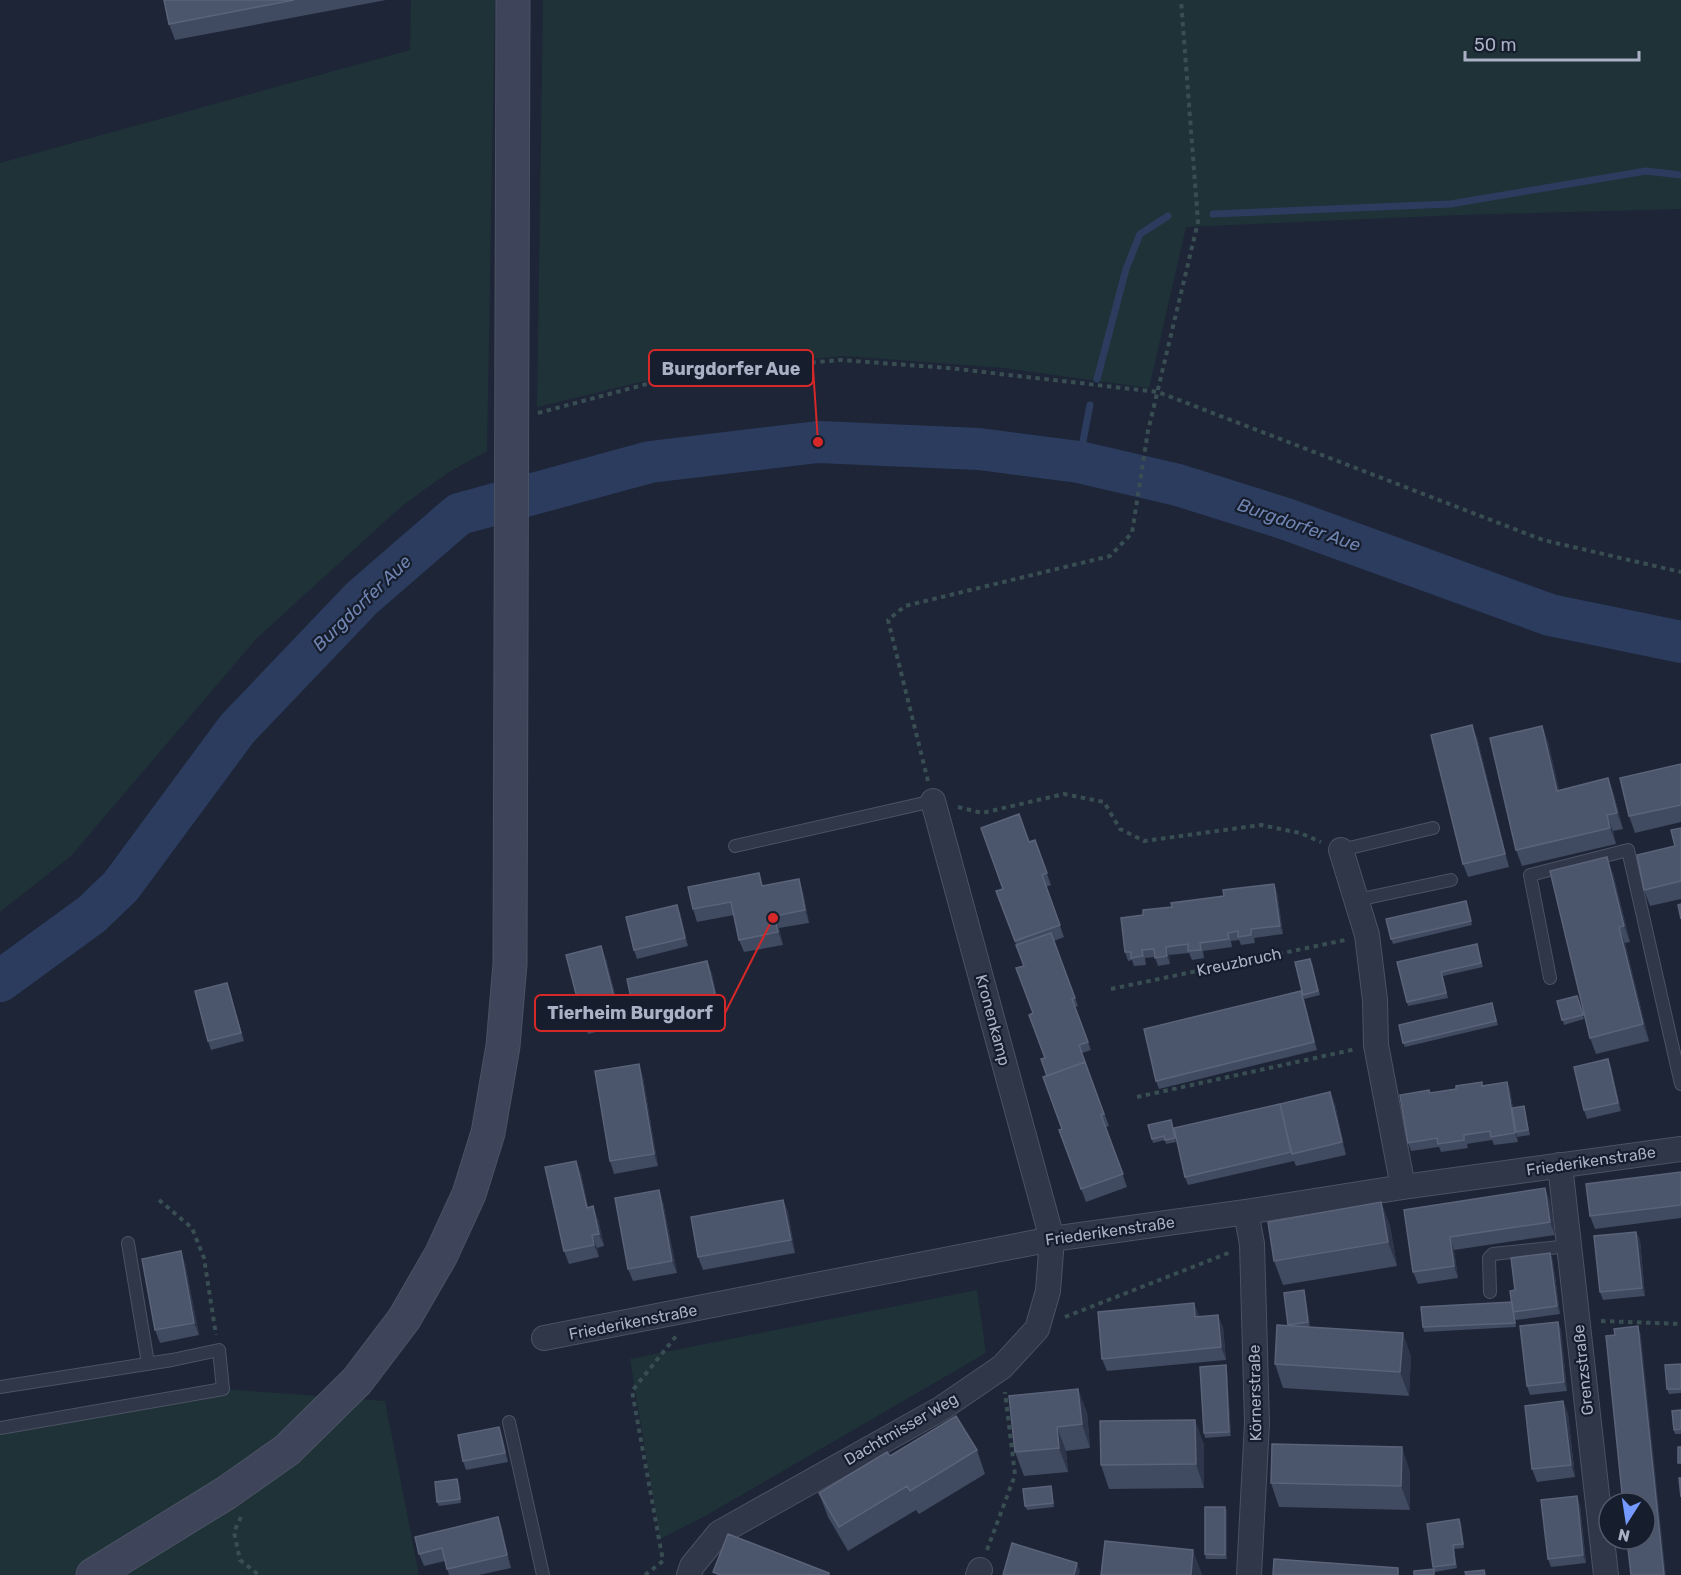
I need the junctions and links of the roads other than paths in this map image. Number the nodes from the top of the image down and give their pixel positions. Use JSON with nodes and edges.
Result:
{"nodes":[{"id":1,"x":513,"y":0,"type":"edge"},
{"id":2,"x":933,"y":801,"type":"joint"},
{"id":3,"x":1433,"y":828,"type":"dead end"},
{"id":4,"x":735,"y":846,"type":"dead end"},
{"id":5,"x":1341,"y":850,"type":"joint"},
{"id":6,"x":1451,"y":879,"type":"dead end"},
{"id":7,"x":1358,"y":900,"type":"junction"},
{"id":8,"x":1550,"y":978,"type":"dead end"},
{"id":9,"x":1681,"y":1084,"type":"edge"},
{"id":10,"x":1681,"y":1149,"type":"edge"},
{"id":11,"x":1560,"y":1166,"type":"junction"},
{"id":12,"x":1403,"y":1187,"type":"junction"},
{"id":13,"x":1246,"y":1212,"type":"junction"},
{"id":14,"x":1052,"y":1239,"type":"junction"},
{"id":15,"x":128,"y":1243,"type":"dead end"},
{"id":16,"x":1569,"y":1246,"type":"junction"},
{"id":17,"x":1490,"y":1292,"type":"dead end"},
{"id":18,"x":544,"y":1338,"type":"dead end"},
{"id":19,"x":148,"y":1363,"type":"junction"},
{"id":20,"x":0,"y":1386,"type":"edge"},
{"id":21,"x":509,"y":1422,"type":"dead end"},
{"id":22,"x":0,"y":1428,"type":"edge"},
{"id":23,"x":93,"y":1575,"type":"edge"},
{"id":24,"x":543,"y":1575,"type":"edge"},
{"id":25,"x":689,"y":1575,"type":"edge"},
{"id":26,"x":1249,"y":1575,"type":"edge"},
{"id":27,"x":1606,"y":1575,"type":"edge"}],
"edges":[{"from":1,"to":23,"type":"street"},
{"from":2,"to":4,"type":"lane"},
{"from":2,"to":14,"type":"street","name":"Kronenkamp"},
{"from":3,"to":5,"type":"lane"},
{"from":5,"to":7,"type":"street"},
{"from":6,"to":7,"type":"lane"},
{"from":7,"to":12,"type":"street"},
{"from":8,"to":9,"type":"lane"},
{"from":10,"to":11,"type":"street","name":"Friederikenstraße"},
{"from":11,"to":12,"type":"street","name":"Friederikenstraße"},
{"from":11,"to":16,"type":"street","name":"Grenzstraße"},
{"from":12,"to":13,"type":"street","name":"Friederikenstraße"},
{"from":13,"to":14,"type":"street","name":"Friederikenstraße"},
{"from":13,"to":26,"type":"street","name":"Körnerstraße"},
{"from":14,"to":18,"type":"street","name":"Friederikenstraße"},
{"from":14,"to":25,"type":"street","name":"Dachtmisser Weg"},
{"from":15,"to":19,"type":"lane"},
{"from":16,"to":17,"type":"lane"},
{"from":16,"to":27,"type":"street","name":"Grenzstraße"},
{"from":19,"to":20,"type":"lane"},
{"from":19,"to":22,"type":"lane"},
{"from":21,"to":24,"type":"lane"}]}
